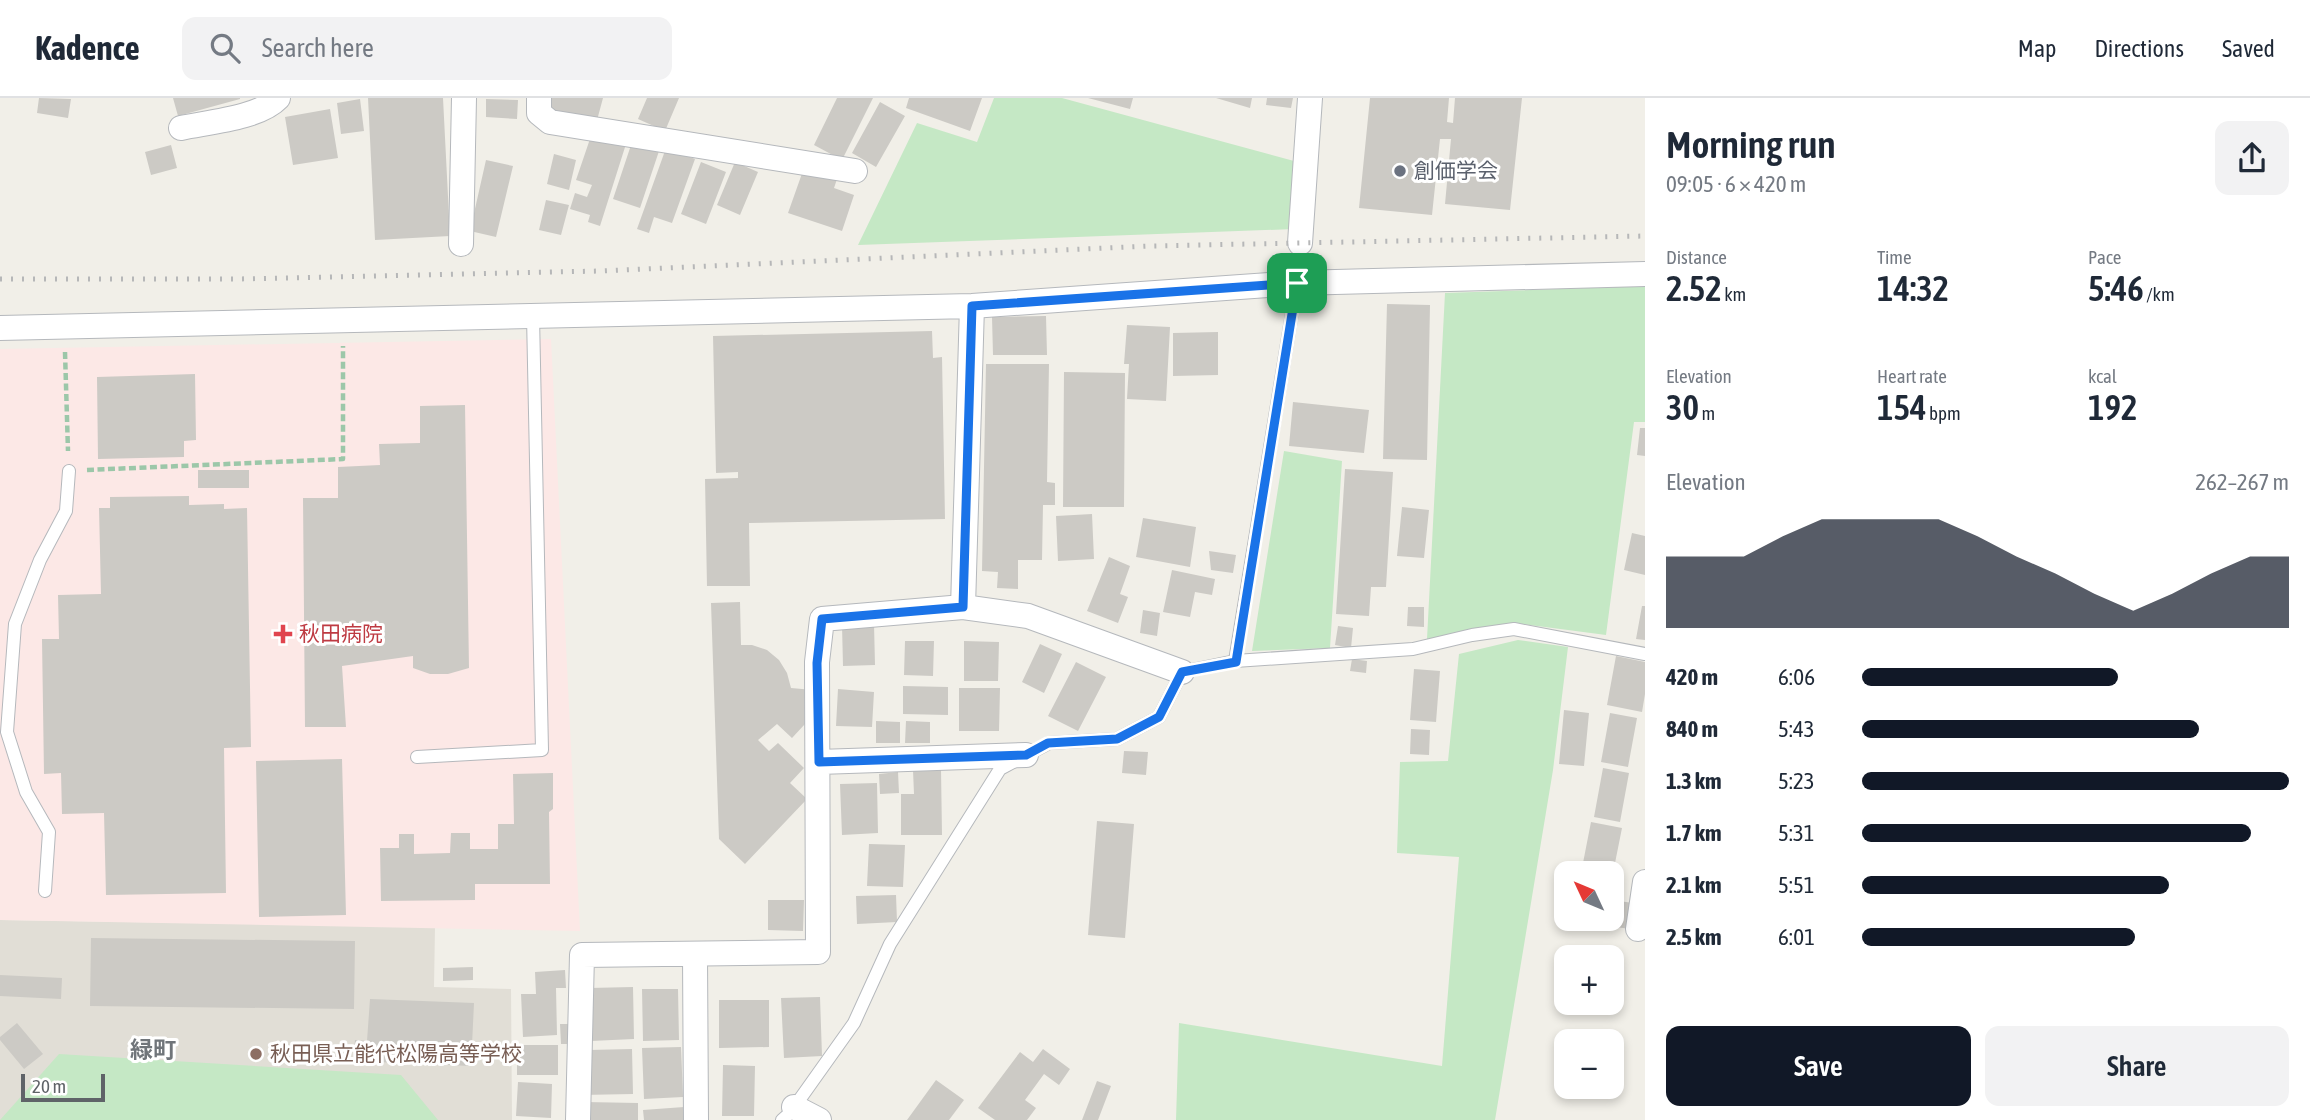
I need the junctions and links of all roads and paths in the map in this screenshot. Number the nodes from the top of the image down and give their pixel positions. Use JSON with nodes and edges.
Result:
{"nodes":[{"id":1,"x":278,"y":98,"type":"edge"},
{"id":2,"x":464,"y":98,"type":"edge"},
{"id":3,"x":539,"y":98,"type":"edge"},
{"id":4,"x":1310,"y":98,"type":"edge"},
{"id":5,"x":181,"y":128,"type":"dead end"},
{"id":6,"x":855,"y":172,"type":"dead end"},
{"id":7,"x":1300,"y":243,"type":"joint"},
{"id":8,"x":461,"y":244,"type":"dead end"},
{"id":9,"x":1645,"y":274,"type":"edge"},
{"id":10,"x":1297,"y":283,"type":"junction"},
{"id":11,"x":972,"y":306,"type":"junction"},
{"id":12,"x":533,"y":316,"type":"junction"},
{"id":13,"x":344,"y":321,"type":"junction"},
{"id":14,"x":64,"y":327,"type":"junction"},
{"id":15,"x":0,"y":328,"type":"edge"},
{"id":16,"x":69,"y":471,"type":"junction"},
{"id":17,"x":963,"y":607,"type":"junction"},
{"id":18,"x":1645,"y":654,"type":"edge"},
{"id":19,"x":6,"y":655,"type":"edge"},
{"id":20,"x":1236,"y":662,"type":"junction"},
{"id":21,"x":1182,"y":672,"type":"junction"},
{"id":22,"x":4,"y":732,"type":"edge"},
{"id":23,"x":1026,"y":755,"type":"junction"},
{"id":24,"x":417,"y":757,"type":"dead end"},
{"id":25,"x":819,"y":762,"type":"junction"},
{"id":26,"x":1645,"y":882,"type":"edge"},
{"id":27,"x":45,"y":891,"type":"dead end"},
{"id":28,"x":1638,"y":929,"type":"dead end"},
{"id":29,"x":695,"y":955,"type":"junction"},
{"id":30,"x":788,"y":1113,"type":"edge"},
{"id":31,"x":578,"y":1120,"type":"edge"},
{"id":32,"x":696,"y":1120,"type":"edge"},
{"id":33,"x":819,"y":1120,"type":"edge"}],
"edges":[{"from":1,"to":5,"type":"street"},
{"from":2,"to":8,"type":"street"},
{"from":3,"to":6,"type":"street"},
{"from":4,"to":7,"type":"street"},
{"from":7,"to":10,"type":"lane"},
{"from":9,"to":10,"type":"street"},
{"from":10,"to":11,"type":"street"},
{"from":10,"to":20,"type":"lane"},
{"from":11,"to":12,"type":"street"},
{"from":11,"to":17,"type":"street"},
{"from":12,"to":13,"type":"street"},
{"from":12,"to":24,"type":"lane"},
{"from":13,"to":14,"type":"street"},
{"from":13,"to":16,"type":"path"},
{"from":14,"to":15,"type":"street"},
{"from":14,"to":16,"type":"path"},
{"from":16,"to":19,"type":"lane"},
{"from":17,"to":21,"type":"street"},
{"from":17,"to":25,"type":"street"},
{"from":18,"to":20,"type":"lane"},
{"from":19,"to":22,"type":"lane"},
{"from":20,"to":21,"type":"lane"},
{"from":21,"to":23,"type":"lane"},
{"from":22,"to":27,"type":"lane"},
{"from":23,"to":25,"type":"street"},
{"from":23,"to":30,"type":"lane"},
{"from":25,"to":29,"type":"street"},
{"from":26,"to":28,"type":"street"},
{"from":29,"to":31,"type":"street"},
{"from":29,"to":32,"type":"street"},
{"from":30,"to":33,"type":"street"}]}
